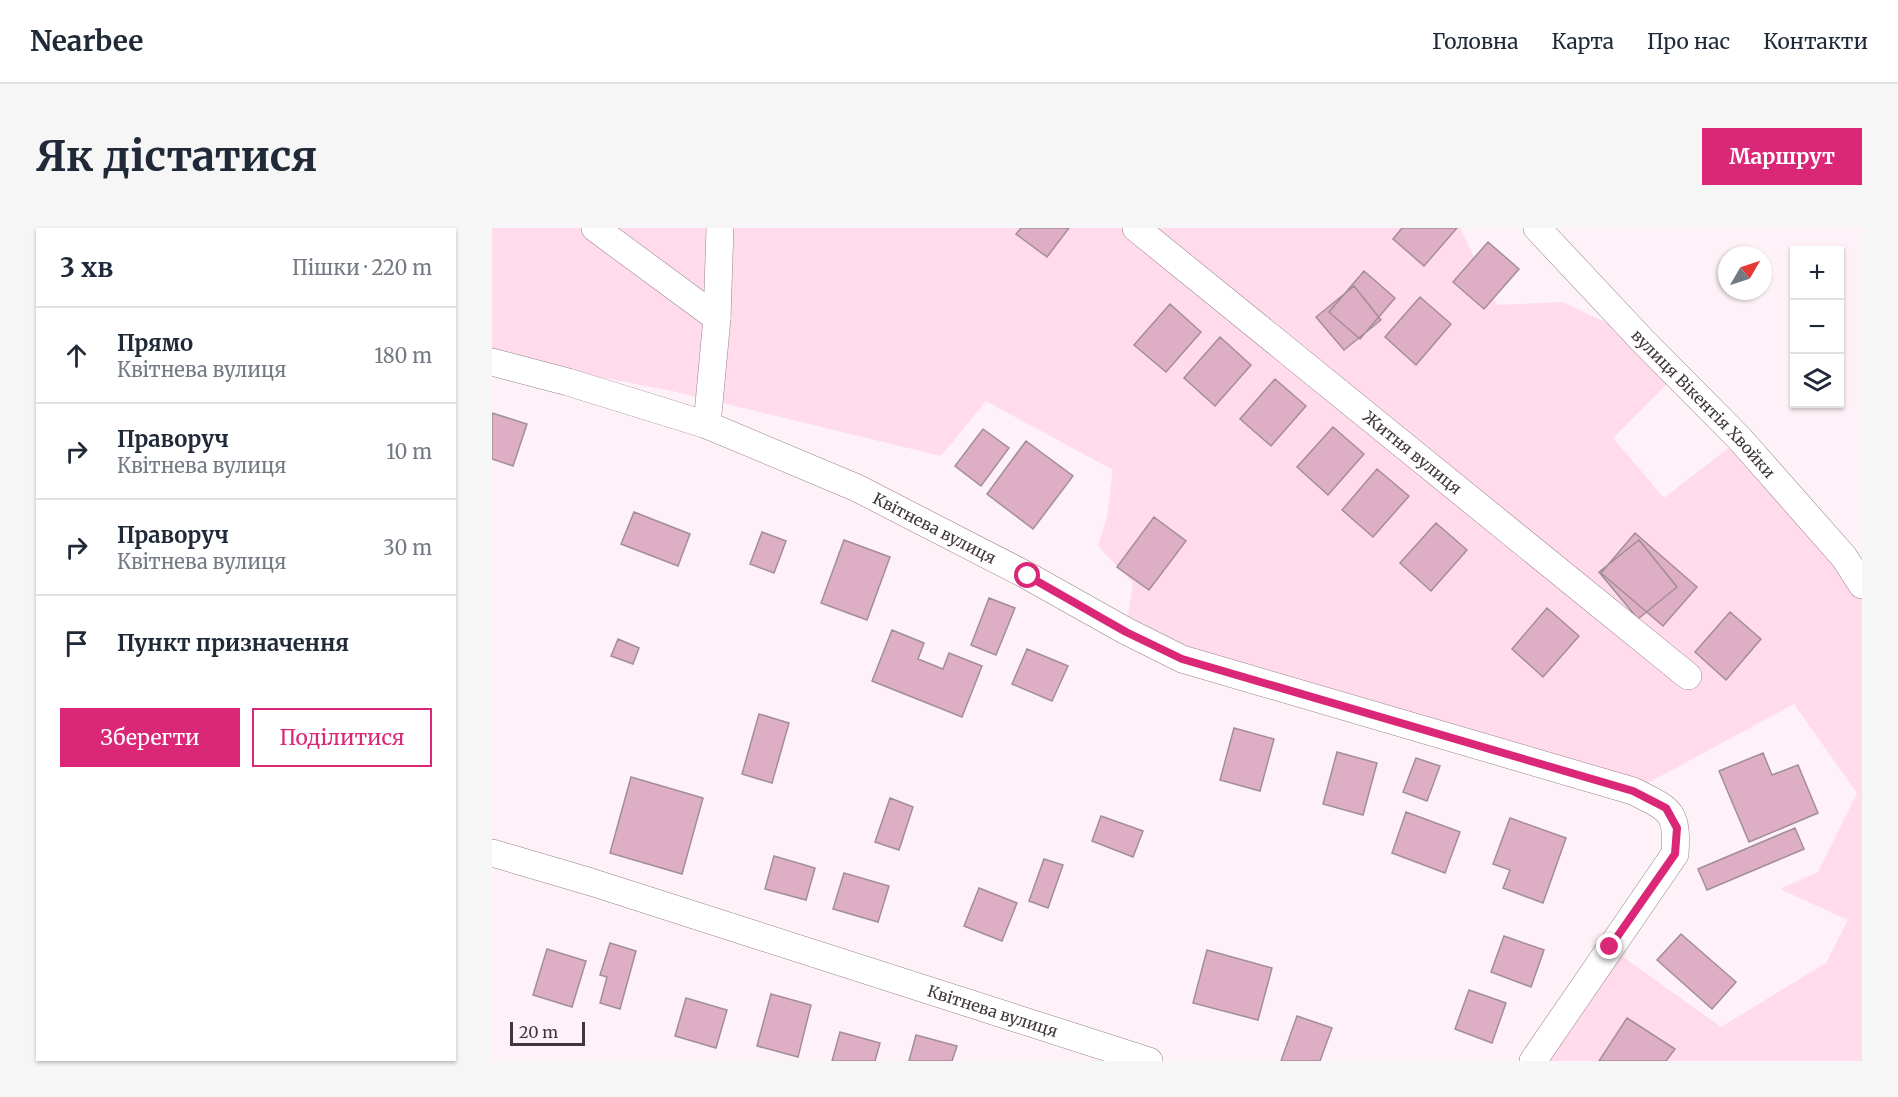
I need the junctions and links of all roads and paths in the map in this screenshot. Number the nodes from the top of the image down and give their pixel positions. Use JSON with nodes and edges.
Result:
{"nodes":[{"id":1,"x":595,"y":228,"type":"edge"},
{"id":2,"x":720,"y":228,"type":"edge"},
{"id":3,"x":1136,"y":228,"type":"edge"},
{"id":4,"x":1537,"y":228,"type":"edge"},
{"id":5,"x":717,"y":318,"type":"junction"},
{"id":6,"x":492,"y":362,"type":"edge"},
{"id":7,"x":707,"y":425,"type":"junction"},
{"id":8,"x":1862,"y":585,"type":"edge"},
{"id":9,"x":1688,"y":676,"type":"dead end"},
{"id":10,"x":492,"y":853,"type":"edge"},
{"id":11,"x":1149,"y":1061,"type":"edge"},
{"id":12,"x":1533,"y":1061,"type":"edge"}],
"edges":[{"from":1,"to":5,"type":"street"},
{"from":2,"to":5,"type":"street"},
{"from":3,"to":9,"type":"street","name":"Житня вулиця"},
{"from":4,"to":8,"type":"street","name":"вулиця Вікентія Хвойки"},
{"from":5,"to":7,"type":"street"},
{"from":6,"to":7,"type":"street","name":"Квітнева вулиця"},
{"from":7,"to":12,"type":"street","name":"Квітнева вулиця"},
{"from":10,"to":11,"type":"street","name":"Квітнева вулиця"}]}
